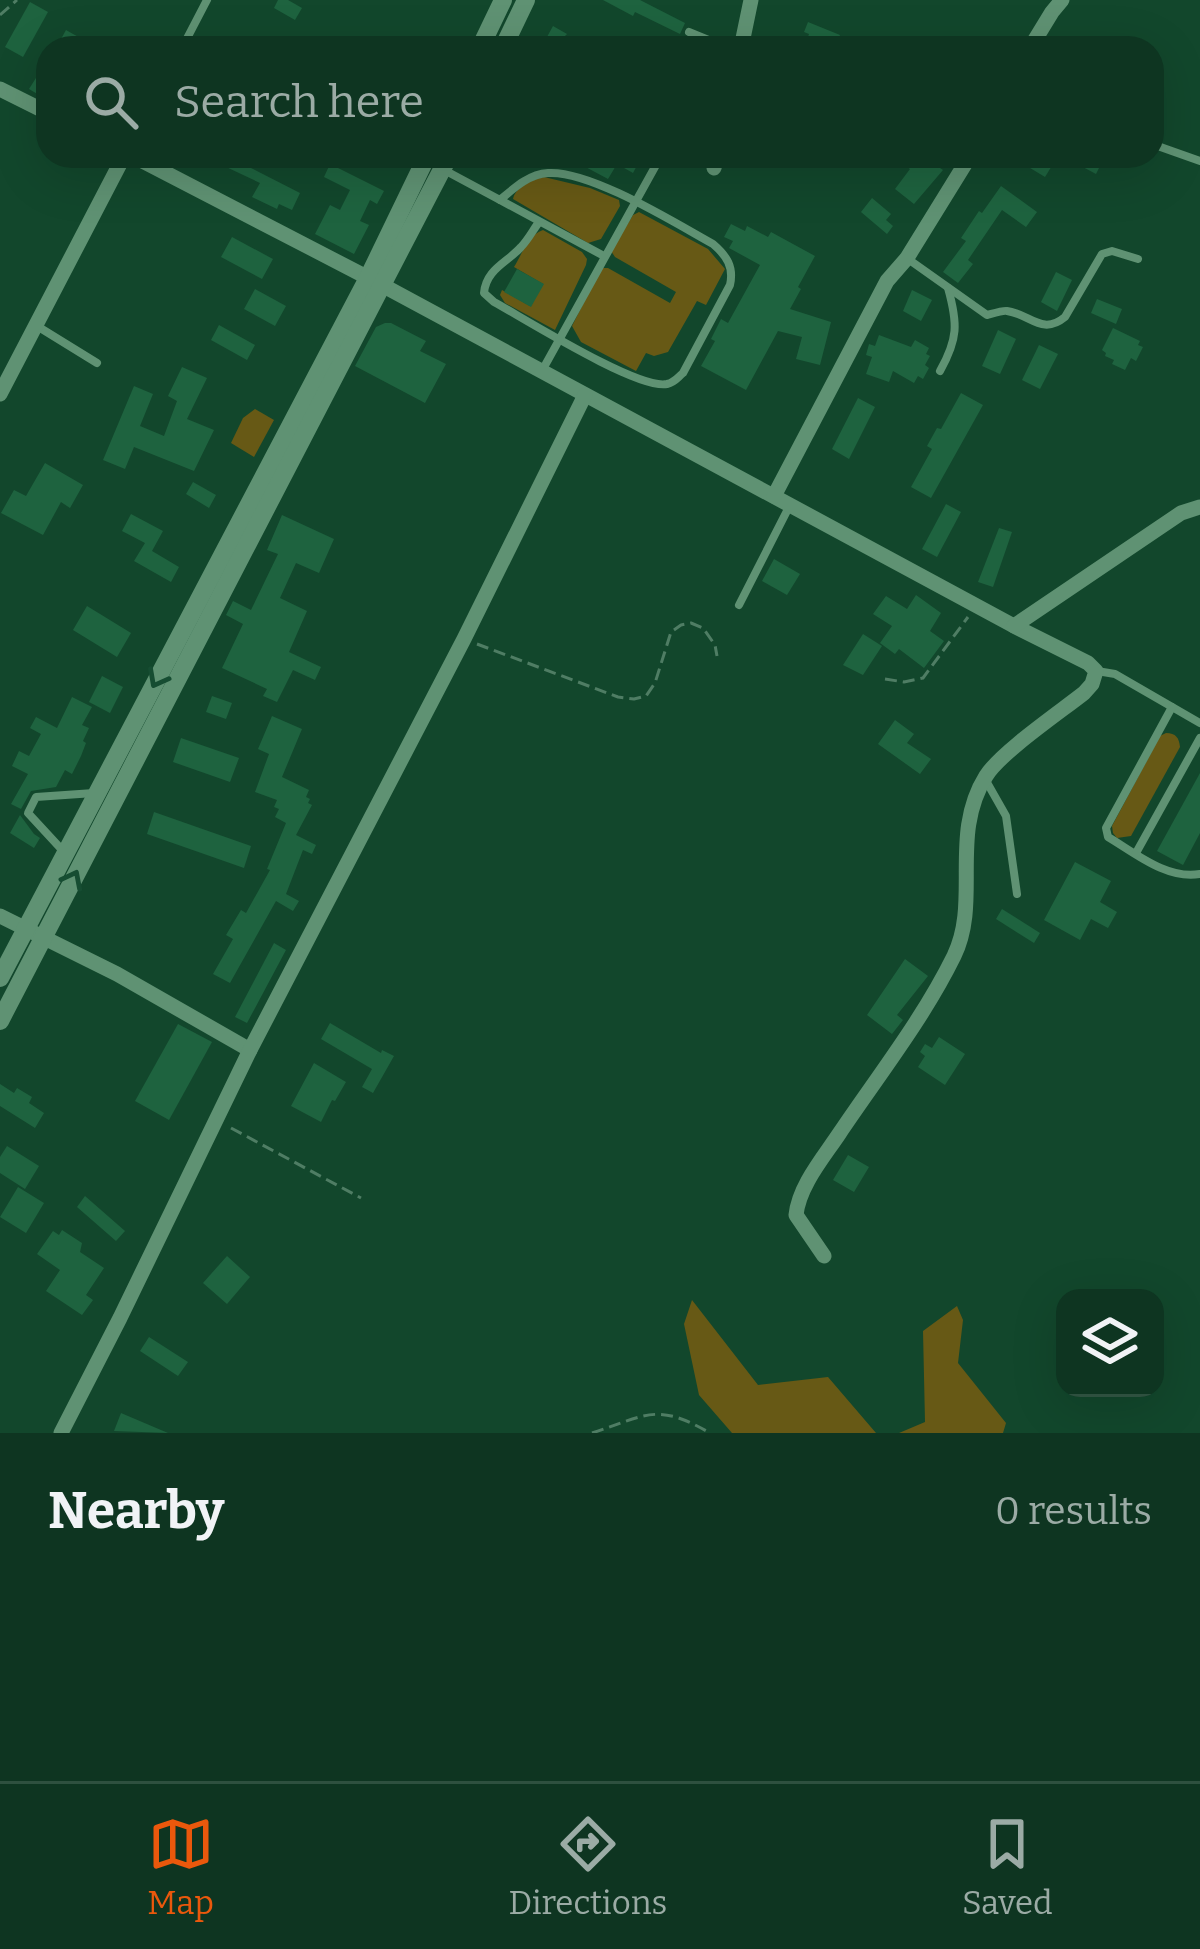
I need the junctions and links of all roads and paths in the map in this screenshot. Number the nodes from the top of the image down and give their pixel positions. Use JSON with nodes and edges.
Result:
{"nodes":[{"id":1,"x":17,"y":0,"type":"edge"},
{"id":2,"x":207,"y":0,"type":"edge"},
{"id":3,"x":503,"y":0,"type":"edge"},
{"id":4,"x":526,"y":0,"type":"edge"},
{"id":5,"x":752,"y":0,"type":"edge"},
{"id":6,"x":1062,"y":0,"type":"edge"},
{"id":7,"x":0,"y":15,"type":"edge"},
{"id":8,"x":689,"y":32,"type":"dead end"},
{"id":9,"x":188,"y":36,"type":"edge"},
{"id":10,"x":485,"y":36,"type":"edge"},
{"id":11,"x":508,"y":36,"type":"edge"},
{"id":12,"x":699,"y":36,"type":"edge"},
{"id":13,"x":744,"y":36,"type":"edge"},
{"id":14,"x":1037,"y":36,"type":"edge"},
{"id":15,"x":0,"y":89,"type":"edge"},
{"id":16,"x":36,"y":107,"type":"edge"},
{"id":17,"x":1164,"y":148,"type":"edge"},
{"id":18,"x":1200,"y":161,"type":"edge"},
{"id":19,"x":121,"y":168,"type":"edge"},
{"id":20,"x":152,"y":168,"type":"edge"},
{"id":21,"x":435,"y":168,"type":"edge"},
{"id":22,"x":451,"y":168,"type":"edge"},
{"id":23,"x":654,"y":168,"type":"edge"},
{"id":24,"x":963,"y":168,"type":"edge"},
{"id":25,"x":500,"y":200,"type":"junction"},
{"id":26,"x":636,"y":201,"type":"junction"},
{"id":27,"x":539,"y":222,"type":"junction"},
{"id":28,"x":604,"y":256,"type":"junction"},
{"id":29,"x":907,"y":258,"type":"junction"},
{"id":30,"x":1138,"y":260,"type":"dead end"},
{"id":31,"x":375,"y":282,"type":"junction"},
{"id":32,"x":948,"y":288,"type":"junction"},
{"id":33,"x":36,"y":325,"type":"junction"},
{"id":34,"x":560,"y":339,"type":"junction"},
{"id":35,"x":97,"y":363,"type":"dead end"},
{"id":36,"x":542,"y":370,"type":"junction"},
{"id":37,"x":940,"y":371,"type":"dead end"},
{"id":38,"x":0,"y":394,"type":"edge"},
{"id":39,"x":585,"y":395,"type":"junction"},
{"id":40,"x":774,"y":496,"type":"junction"},
{"id":41,"x":790,"y":505,"type":"junction"},
{"id":42,"x":1200,"y":507,"type":"edge"},
{"id":43,"x":739,"y":605,"type":"dead end"},
{"id":44,"x":975,"y":605,"type":"junction"},
{"id":45,"x":1014,"y":626,"type":"junction"},
{"id":46,"x":464,"y":639,"type":"junction"},
{"id":47,"x":717,"y":656,"type":"dead end"},
{"id":48,"x":1096,"y":671,"type":"junction"},
{"id":49,"x":885,"y":679,"type":"dead end"},
{"id":50,"x":1172,"y":707,"type":"junction"},
{"id":51,"x":1200,"y":723,"type":"edge"},
{"id":52,"x":1200,"y":738,"type":"edge"},
{"id":53,"x":985,"y":778,"type":"junction"},
{"id":54,"x":97,"y":793,"type":"junction"},
{"id":55,"x":65,"y":854,"type":"junction"},
{"id":56,"x":1136,"y":854,"type":"junction"},
{"id":57,"x":1200,"y":874,"type":"edge"},
{"id":58,"x":1017,"y":894,"type":"dead end"},
{"id":59,"x":0,"y":916,"type":"edge"},
{"id":60,"x":34,"y":933,"type":"junction"},
{"id":61,"x":0,"y":978,"type":"edge"},
{"id":62,"x":0,"y":1021,"type":"edge"},
{"id":63,"x":250,"y":1050,"type":"junction"},
{"id":64,"x":216,"y":1120,"type":"junction"},
{"id":65,"x":362,"y":1198,"type":"dead end"},
{"id":66,"x":824,"y":1256,"type":"dead end"},
{"id":67,"x":61,"y":1433,"type":"edge"},
{"id":68,"x":592,"y":1433,"type":"edge"},
{"id":69,"x":710,"y":1433,"type":"edge"}],
"edges":[{"from":1,"to":7,"type":"path"},
{"from":2,"to":9,"type":"lane"},
{"from":3,"to":10,"type":"street"},
{"from":4,"to":11,"type":"street"},
{"from":5,"to":13,"type":"street"},
{"from":6,"to":14,"type":"street"},
{"from":8,"to":12,"type":"lane"},
{"from":15,"to":16,"type":"street"},
{"from":17,"to":18,"type":"lane"},
{"from":19,"to":33,"type":"street"},
{"from":20,"to":31,"type":"street"},
{"from":21,"to":31,"type":"street"},
{"from":22,"to":25,"type":"lane"},
{"from":23,"to":26,"type":"lane"},
{"from":24,"to":29,"type":"street"},
{"from":25,"to":26,"type":"lane"},
{"from":25,"to":27,"type":"lane"},
{"from":26,"to":28,"type":"lane"},
{"from":26,"to":34,"type":"lane"},
{"from":27,"to":28,"type":"lane"},
{"from":27,"to":34,"type":"lane"},
{"from":28,"to":34,"type":"lane"},
{"from":29,"to":32,"type":"lane"},
{"from":29,"to":40,"type":"street"},
{"from":30,"to":32,"type":"lane"},
{"from":31,"to":36,"type":"street"},
{"from":31,"to":54,"type":"street","one_way":true},
{"from":60,"to":31,"type":"street","one_way":true},
{"from":32,"to":37,"type":"lane"},
{"from":33,"to":35,"type":"lane"},
{"from":33,"to":38,"type":"street"},
{"from":34,"to":36,"type":"lane"},
{"from":36,"to":39,"type":"street"},
{"from":39,"to":40,"type":"street"},
{"from":39,"to":46,"type":"street"},
{"from":40,"to":41,"type":"street"},
{"from":41,"to":43,"type":"lane"},
{"from":41,"to":44,"type":"street"},
{"from":42,"to":45,"type":"street"},
{"from":44,"to":45,"type":"street"},
{"from":44,"to":49,"type":"path"},
{"from":45,"to":48,"type":"street"},
{"from":46,"to":47,"type":"path"},
{"from":46,"to":63,"type":"street"},
{"from":48,"to":50,"type":"lane"},
{"from":48,"to":53,"type":"street"},
{"from":50,"to":51,"type":"lane"},
{"from":50,"to":56,"type":"lane"},
{"from":52,"to":56,"type":"lane"},
{"from":53,"to":58,"type":"lane"},
{"from":53,"to":66,"type":"street"},
{"from":54,"to":55,"type":"street"},
{"from":54,"to":55,"type":"lane"},
{"from":55,"to":60,"type":"street"},
{"from":56,"to":57,"type":"lane"},
{"from":59,"to":60,"type":"street"},
{"from":60,"to":61,"type":"street"},
{"from":60,"to":62,"type":"street"},
{"from":60,"to":63,"type":"street"},
{"from":63,"to":64,"type":"street"},
{"from":64,"to":65,"type":"path"},
{"from":64,"to":67,"type":"street"},
{"from":68,"to":69,"type":"path"}]}
